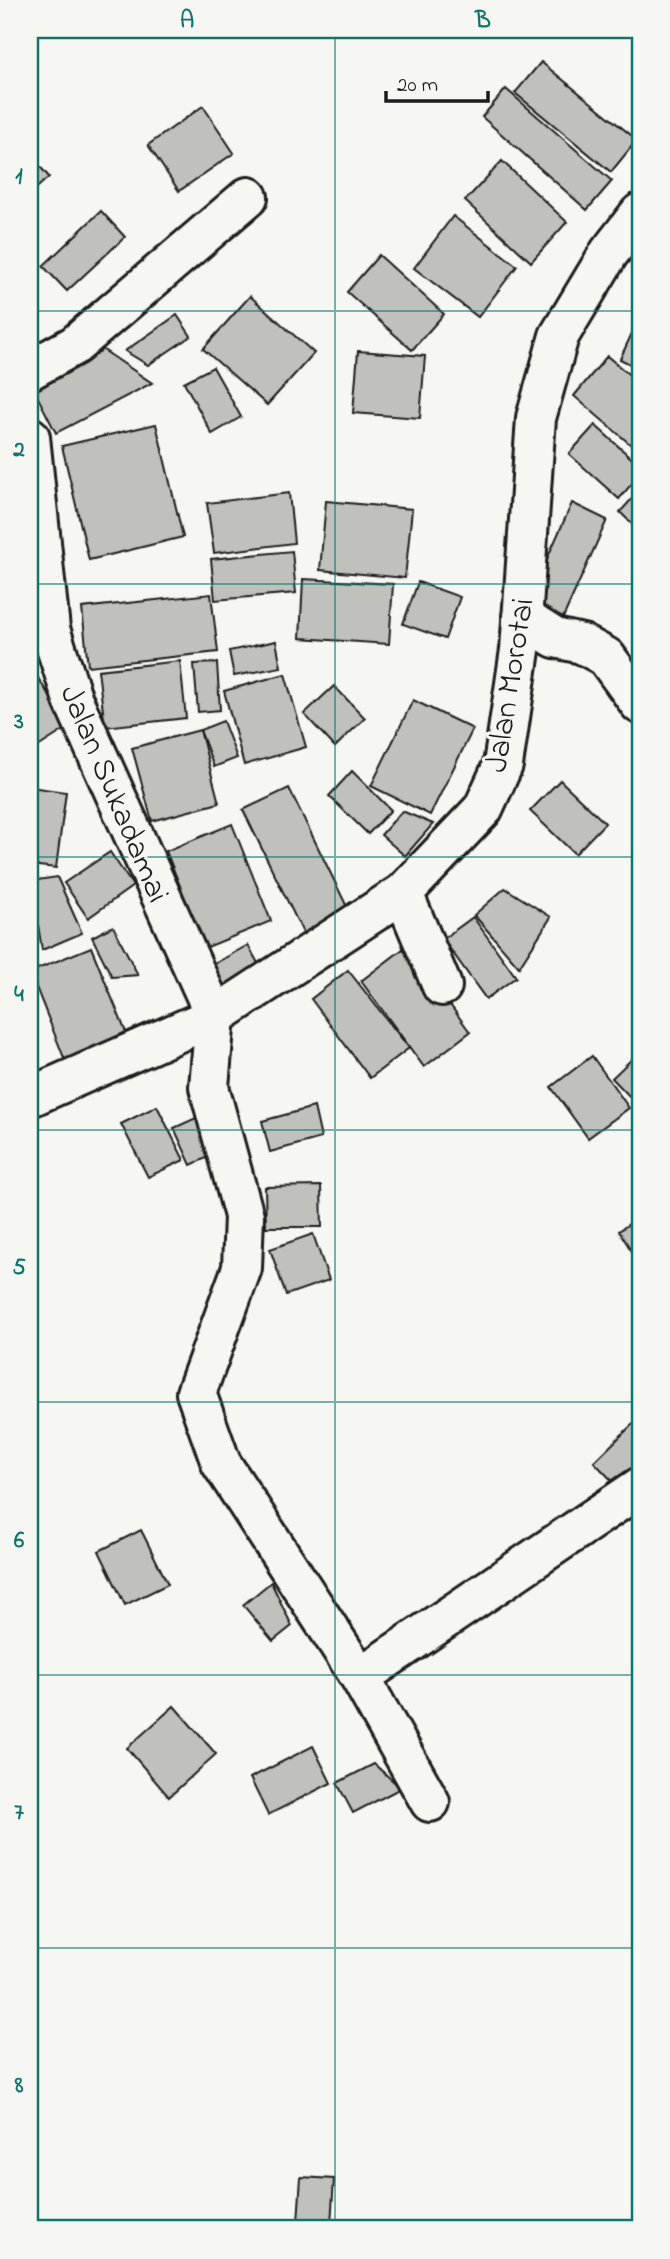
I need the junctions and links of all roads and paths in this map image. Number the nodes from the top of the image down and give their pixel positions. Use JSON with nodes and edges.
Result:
{"nodes":[{"id":1,"x":248,"y":197,"type":"dead end"},
{"id":2,"x":640,"y":213,"type":"edge"},
{"id":3,"x":30,"y":370,"type":"edge"},
{"id":4,"x":30,"y":437,"type":"edge"},
{"id":5,"x":522,"y":617,"type":"junction"},
{"id":6,"x":640,"y":704,"type":"edge"},
{"id":7,"x":403,"y":893,"type":"junction"},
{"id":8,"x":442,"y":986,"type":"dead end"},
{"id":9,"x":215,"y":1016,"type":"junction"},
{"id":10,"x":30,"y":1097,"type":"edge"},
{"id":11,"x":640,"y":1488,"type":"edge"},
{"id":12,"x":360,"y":1677,"type":"junction"},
{"id":13,"x":430,"y":1802,"type":"dead end"}],
"edges":[{"from":1,"to":3,"type":"street"},
{"from":2,"to":5,"type":"street","name":"Jalan Morotai"},
{"from":4,"to":9,"type":"street","name":"Jalan Sukadamai"},
{"from":5,"to":6,"type":"street"},
{"from":5,"to":7,"type":"street","name":"Jalan Morotai"},
{"from":7,"to":8,"type":"street"},
{"from":7,"to":9,"type":"street","name":"Jalan Morotai"},
{"from":9,"to":10,"type":"street","name":"Jalan Morotai"},
{"from":9,"to":12,"type":"street"},
{"from":11,"to":12,"type":"street"},
{"from":12,"to":13,"type":"street"}]}
